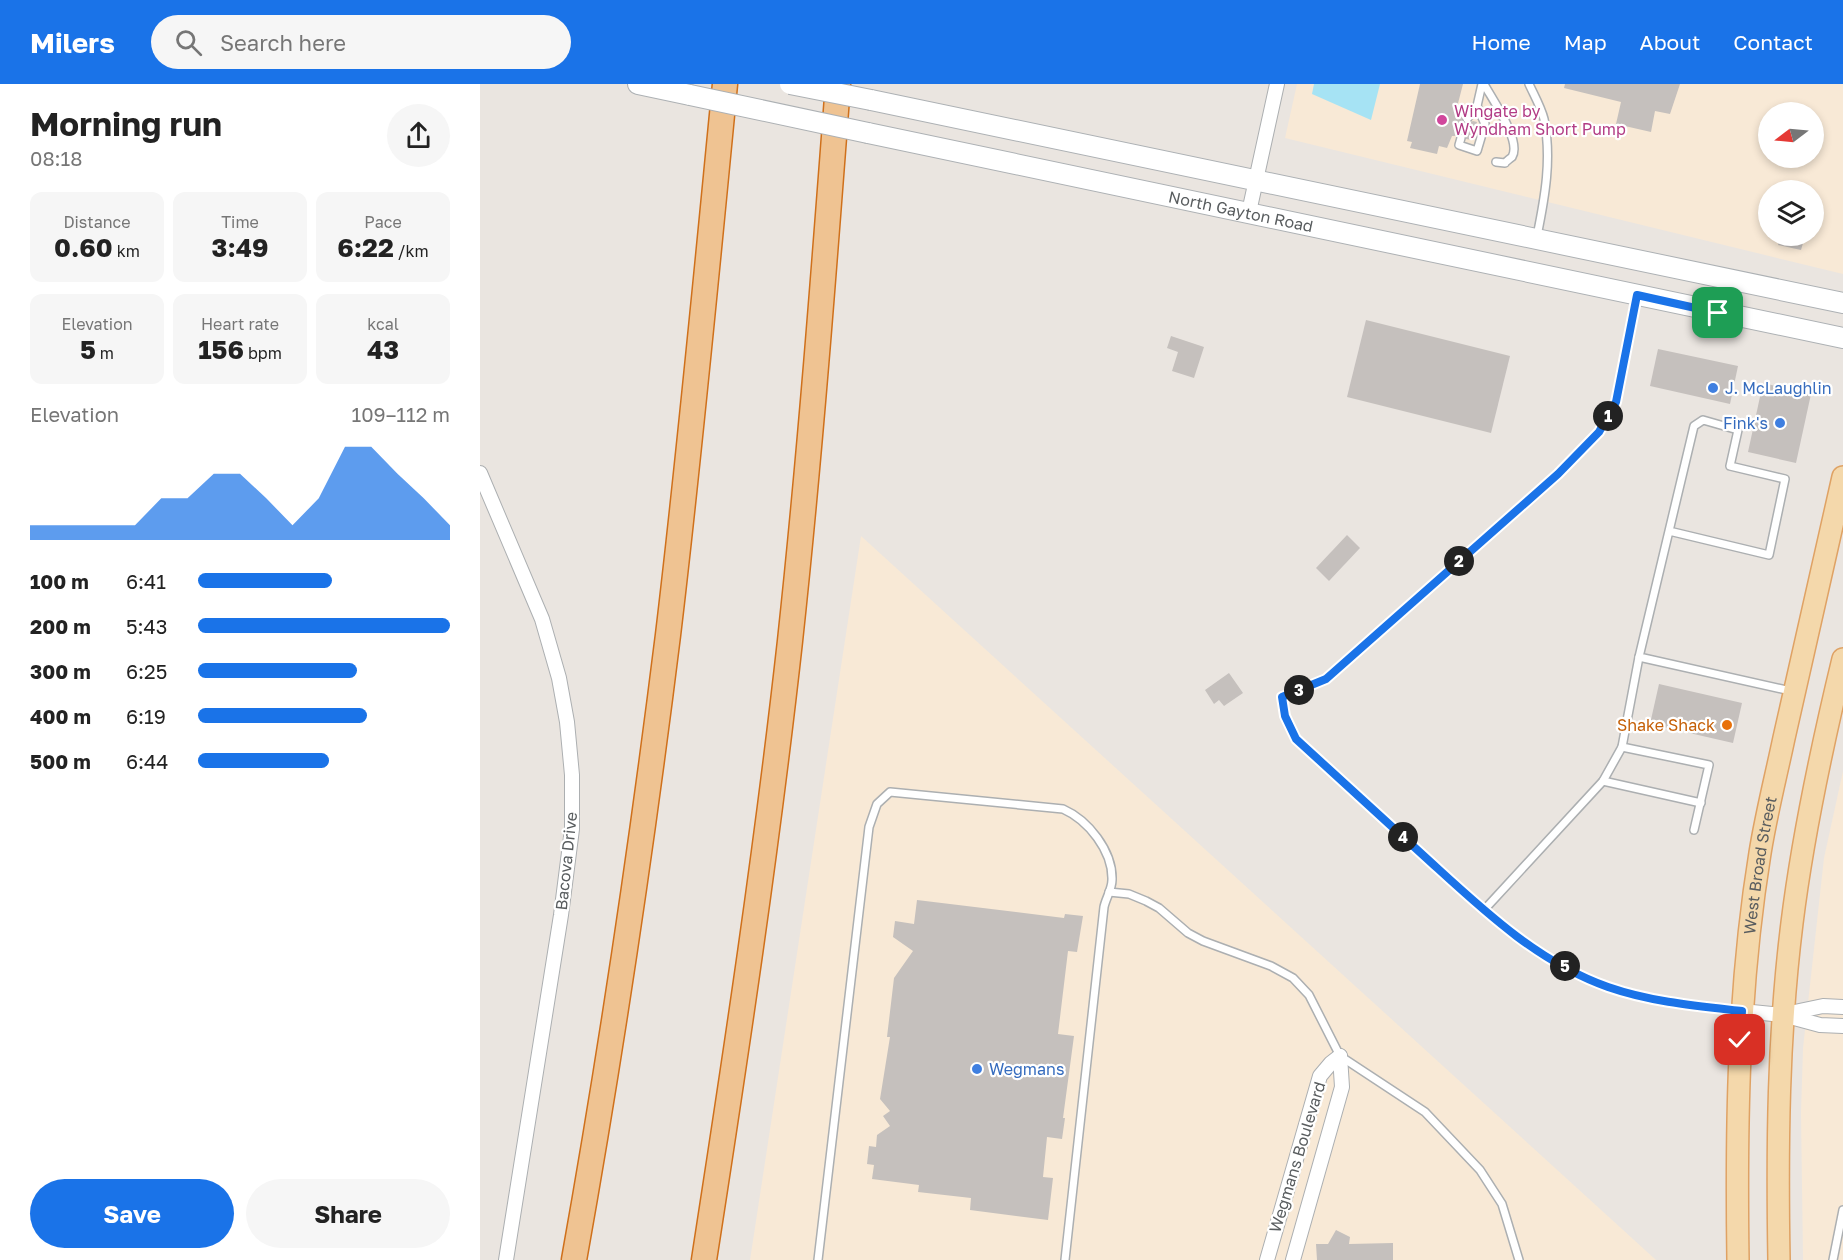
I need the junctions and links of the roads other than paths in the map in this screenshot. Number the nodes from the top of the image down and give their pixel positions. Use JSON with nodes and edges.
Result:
{"nodes":[{"id":1,"x":638,"y":84,"type":"edge"},
{"id":2,"x":725,"y":84,"type":"edge"},
{"id":3,"x":790,"y":84,"type":"edge"},
{"id":4,"x":838,"y":84,"type":"edge"},
{"id":5,"x":1277,"y":84,"type":"edge"},
{"id":6,"x":1483,"y":84,"type":"edge"},
{"id":7,"x":1529,"y":84,"type":"edge"},
{"id":8,"x":1477,"y":106,"type":"junction"},
{"id":9,"x":1467,"y":118,"type":"dead end"},
{"id":10,"x":1461,"y":138,"type":"dead end"},
{"id":11,"x":1496,"y":162,"type":"dead end"},
{"id":12,"x":1256,"y":180,"type":"junction"},
{"id":13,"x":1249,"y":212,"type":"junction"},
{"id":14,"x":1537,"y":239,"type":"junction"},
{"id":15,"x":1637,"y":295,"type":"junction"},
{"id":16,"x":1843,"y":303,"type":"edge"},
{"id":17,"x":1843,"y":338,"type":"edge"},
{"id":18,"x":480,"y":473,"type":"edge"},
{"id":19,"x":1843,"y":477,"type":"edge"},
{"id":20,"x":1669,"y":531,"type":"junction"},
{"id":21,"x":1639,"y":657,"type":"junction"},
{"id":22,"x":1843,"y":659,"type":"edge"},
{"id":23,"x":1794,"y":692,"type":"junction"},
{"id":24,"x":1839,"y":693,"type":"edge"},
{"id":25,"x":1623,"y":747,"type":"junction"},
{"id":26,"x":1603,"y":781,"type":"junction"},
{"id":27,"x":1701,"y":803,"type":"junction"},
{"id":28,"x":1694,"y":830,"type":"dead end"},
{"id":29,"x":1109,"y":892,"type":"junction"},
{"id":30,"x":1484,"y":910,"type":"junction"},
{"id":31,"x":1843,"y":1007,"type":"edge"},
{"id":32,"x":1742,"y":1011,"type":"junction"},
{"id":33,"x":1784,"y":1015,"type":"junction"},
{"id":34,"x":1843,"y":1026,"type":"edge"},
{"id":35,"x":1340,"y":1056,"type":"junction"},
{"id":36,"x":1843,"y":1210,"type":"edge"},
{"id":37,"x":506,"y":1260,"type":"edge"},
{"id":38,"x":574,"y":1260,"type":"edge"},
{"id":39,"x":704,"y":1260,"type":"edge"},
{"id":40,"x":818,"y":1260,"type":"edge"},
{"id":41,"x":1065,"y":1260,"type":"edge"},
{"id":42,"x":1267,"y":1260,"type":"edge"},
{"id":43,"x":1293,"y":1260,"type":"edge"},
{"id":44,"x":1519,"y":1260,"type":"edge"},
{"id":45,"x":1738,"y":1260,"type":"edge"},
{"id":46,"x":1779,"y":1260,"type":"edge"},
{"id":47,"x":1833,"y":1260,"type":"edge"}],
"edges":[{"from":1,"to":13,"type":"main road","name":"North Gayton Road","bridge":true},
{"from":2,"to":38,"type":"highway"},
{"from":3,"to":12,"type":"main road","name":"North Gayton Road","bridge":true},
{"from":4,"to":39,"type":"highway"},
{"from":5,"to":12,"type":"street"},
{"from":6,"to":8,"type":"lane"},
{"from":6,"to":11,"type":"lane"},
{"from":7,"to":14,"type":"lane"},
{"from":8,"to":9,"type":"lane"},
{"from":8,"to":10,"type":"lane"},
{"from":12,"to":13,"type":"street"},
{"from":12,"to":14,"type":"main road","name":"North Gayton Road"},
{"from":13,"to":15,"type":"main road","name":"North Gayton Road"},
{"from":14,"to":16,"type":"main road","name":"North Gayton Road"},
{"from":15,"to":17,"type":"main road","name":"North Gayton Road"},
{"from":15,"to":30,"type":"lane"},
{"from":18,"to":37,"type":"street","name":"Bacova Drive"},
{"from":19,"to":23,"type":"main road","name":"West Broad Street"},
{"from":20,"to":20,"type":"lane"},
{"from":20,"to":21,"type":"lane"},
{"from":21,"to":23,"type":"lane"},
{"from":21,"to":25,"type":"lane"},
{"from":22,"to":24,"type":"main road"},
{"from":23,"to":32,"type":"main road","name":"West Broad Street"},
{"from":24,"to":33,"type":"main road"},
{"from":25,"to":26,"type":"lane"},
{"from":25,"to":27,"type":"lane"},
{"from":26,"to":27,"type":"lane"},
{"from":26,"to":30,"type":"lane"},
{"from":27,"to":28,"type":"lane"},
{"from":29,"to":35,"type":"lane"},
{"from":29,"to":40,"type":"lane"},
{"from":29,"to":41,"type":"lane"},
{"from":30,"to":32,"type":"lane"},
{"from":31,"to":33,"type":"street"},
{"from":32,"to":33,"type":"street"},
{"from":32,"to":45,"type":"main road","name":"West Broad Street"},
{"from":33,"to":34,"type":"street"},
{"from":33,"to":46,"type":"main road"},
{"from":35,"to":42,"type":"street","name":"Wegmans Boulevard"},
{"from":35,"to":43,"type":"street","name":"Wegmans Boulevard"},
{"from":35,"to":44,"type":"lane"},
{"from":36,"to":47,"type":"lane"}]}
